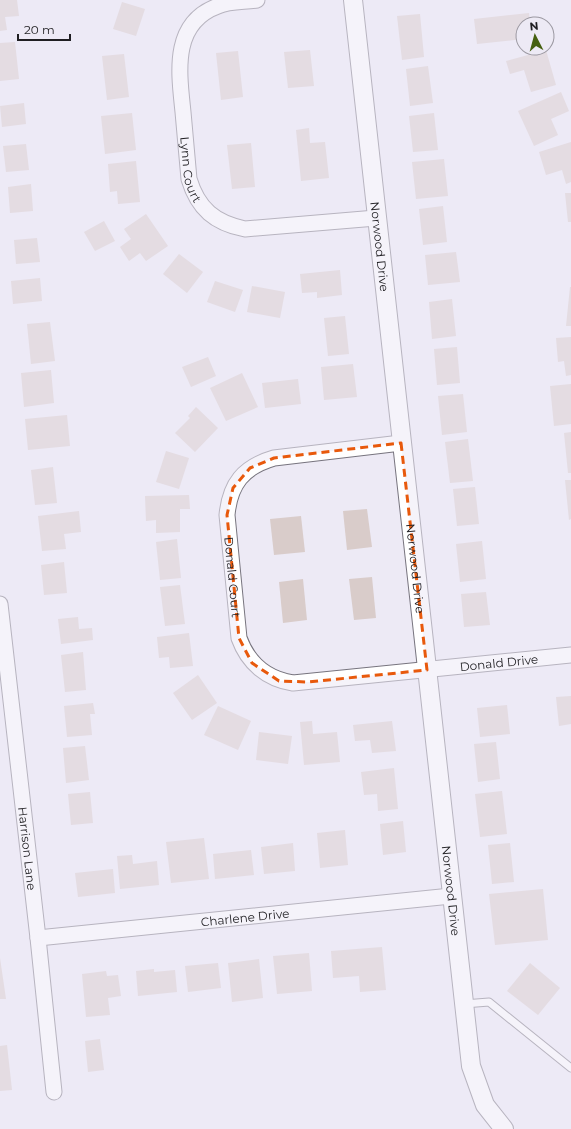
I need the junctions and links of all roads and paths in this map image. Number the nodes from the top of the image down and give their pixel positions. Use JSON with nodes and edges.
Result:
{"nodes":[{"id":1,"x":257,"y":0,"type":"edge"},
{"id":2,"x":353,"y":0,"type":"edge"},
{"id":3,"x":376,"y":218,"type":"junction"},
{"id":4,"x":401,"y":443,"type":"junction"},
{"id":5,"x":0,"y":604,"type":"edge"},
{"id":6,"x":571,"y":655,"type":"edge"},
{"id":7,"x":427,"y":670,"type":"junction"},
{"id":8,"x":451,"y":896,"type":"junction"},
{"id":9,"x":38,"y":938,"type":"junction"},
{"id":10,"x":464,"y":1004,"type":"junction"},
{"id":11,"x":571,"y":1068,"type":"edge"},
{"id":12,"x":54,"y":1092,"type":"dead end"},
{"id":13,"x":504,"y":1129,"type":"edge"}],
"edges":[{"from":1,"to":3,"type":"street","name":"Lynn Court"},
{"from":2,"to":3,"type":"street","name":"Norwood Drive"},
{"from":3,"to":4,"type":"street","name":"Norwood Drive"},
{"from":4,"to":7,"type":"street","name":"Norwood Drive"},
{"from":4,"to":7,"type":"street","name":"Donald Court"},
{"from":5,"to":9,"type":"street","name":"Harrison Lane"},
{"from":6,"to":7,"type":"street","name":"Donald Drive"},
{"from":7,"to":8,"type":"street","name":"Norwood Drive"},
{"from":8,"to":9,"type":"street","name":"Charlene Drive"},
{"from":8,"to":10,"type":"street","name":"Norwood Drive"},
{"from":9,"to":12,"type":"street","name":"Harrison Lane"},
{"from":10,"to":11,"type":"lane"},
{"from":10,"to":13,"type":"street","name":"Norwood Drive"}]}
